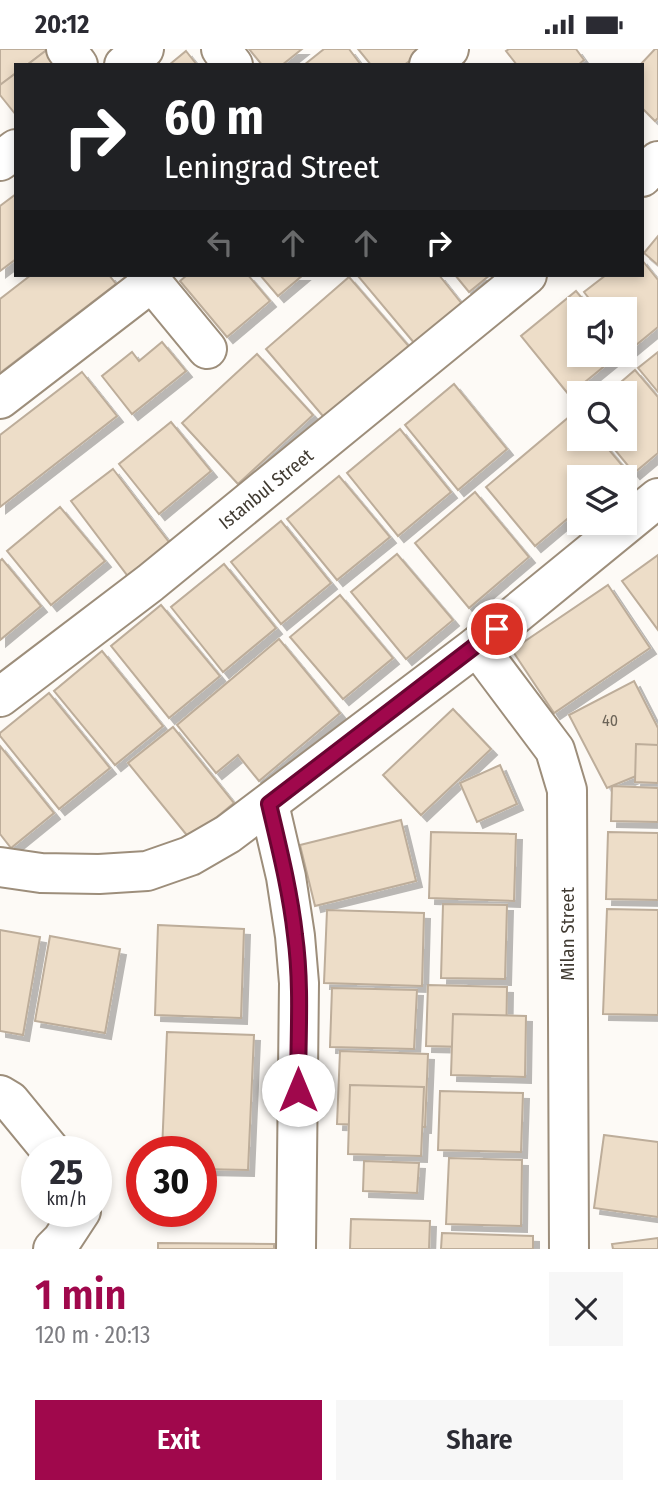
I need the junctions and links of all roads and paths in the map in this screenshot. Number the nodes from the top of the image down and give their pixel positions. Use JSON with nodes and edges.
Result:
{"nodes":[{"id":1,"x":144,"y":49,"type":"edge"},
{"id":2,"x":449,"y":49,"type":"edge"},
{"id":3,"x":126,"y":63,"type":"edge"},
{"id":4,"x":432,"y":63,"type":"edge"},
{"id":5,"x":658,"y":161,"type":"edge"},
{"id":6,"x":644,"y":175,"type":"edge"},
{"id":7,"x":525,"y":277,"type":"edge"},
{"id":8,"x":149,"y":278,"type":"edge"},
{"id":9,"x":207,"y":349,"type":"dead end"},
{"id":10,"x":0,"y":399,"type":"edge"},
{"id":11,"x":658,"y":498,"type":"edge"},
{"id":12,"x":477,"y":646,"type":"junction"},
{"id":13,"x":0,"y":697,"type":"edge"},
{"id":14,"x":269,"y":804,"type":"junction"},
{"id":15,"x":0,"y":867,"type":"edge"},
{"id":16,"x":1,"y":1095,"type":"edge"},
{"id":17,"x":39,"y":1136,"type":"edge"},
{"id":18,"x":71,"y":1227,"type":"edge"},
{"id":19,"x":53,"y":1249,"type":"edge"},
{"id":20,"x":296,"y":1249,"type":"edge"},
{"id":21,"x":569,"y":1249,"type":"edge"}],
"edges":[{"from":1,"to":3,"type":"street"},
{"from":2,"to":4,"type":"street"},
{"from":5,"to":6,"type":"street"},
{"from":7,"to":13,"type":"street","name":"Istanbul Street"},
{"from":8,"to":9,"type":"street"},
{"from":8,"to":10,"type":"street"},
{"from":11,"to":12,"type":"street"},
{"from":12,"to":14,"type":"street"},
{"from":12,"to":21,"type":"street","name":"Milan Street"},
{"from":14,"to":15,"type":"street"},
{"from":14,"to":20,"type":"street"},
{"from":16,"to":17,"type":"street"},
{"from":18,"to":19,"type":"street"}]}
